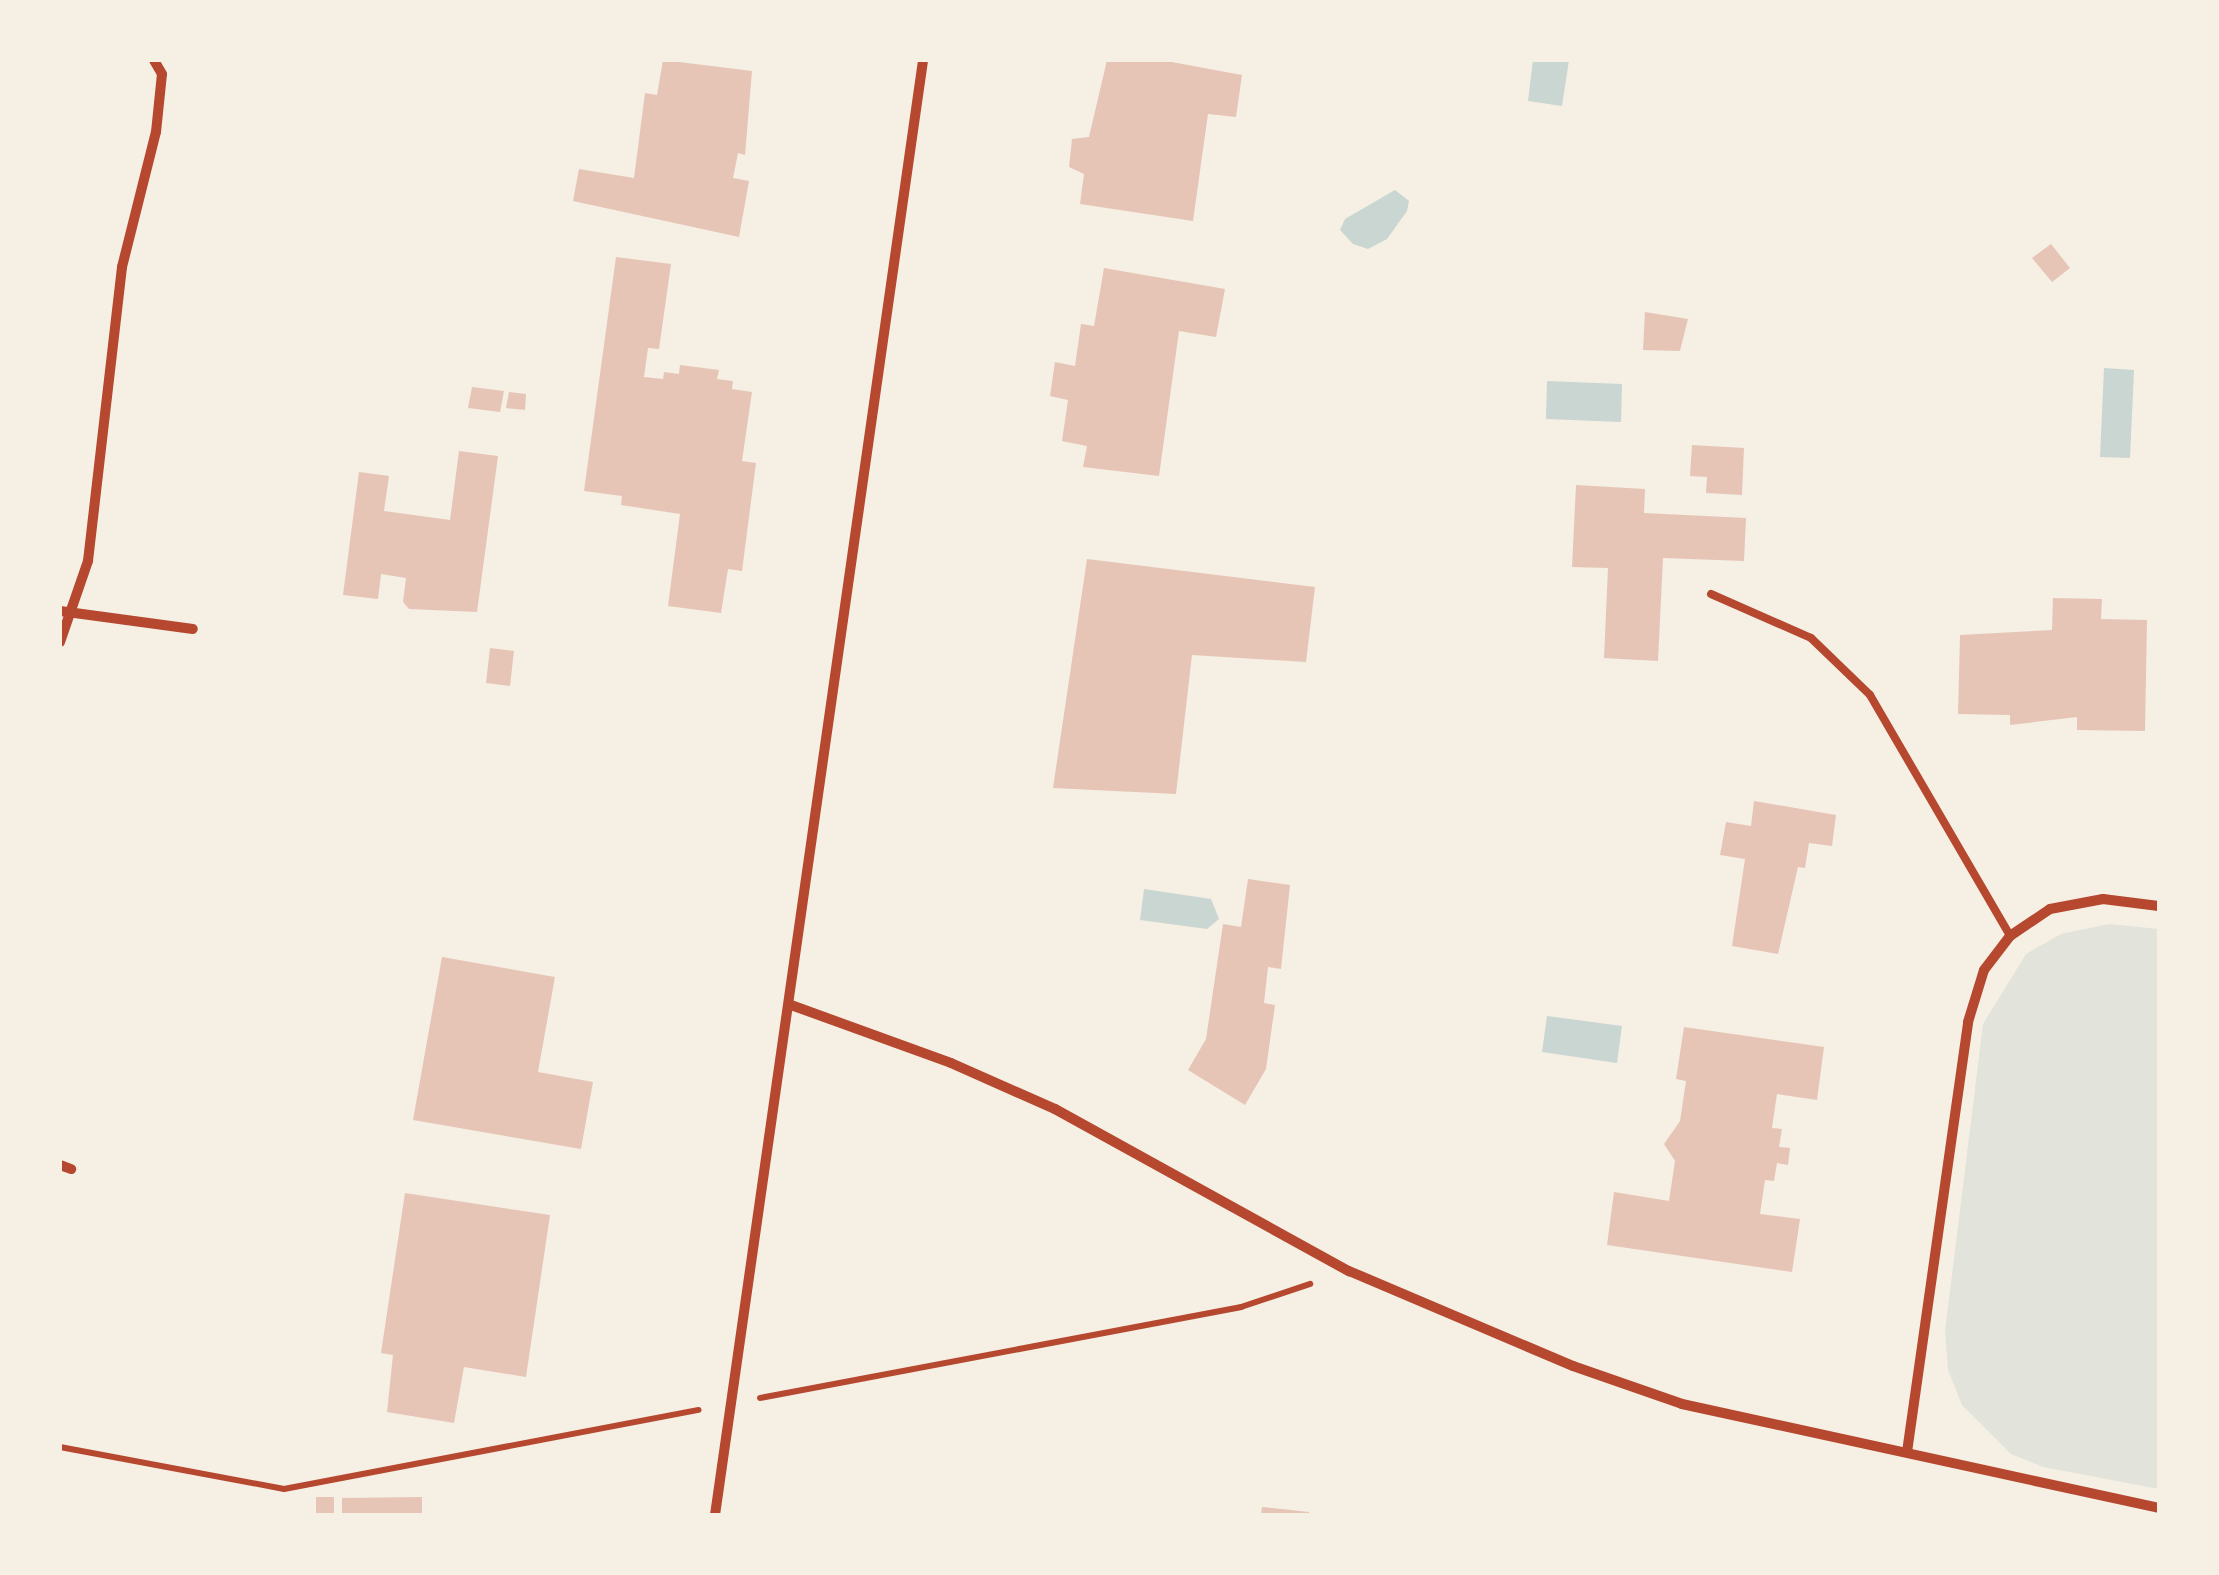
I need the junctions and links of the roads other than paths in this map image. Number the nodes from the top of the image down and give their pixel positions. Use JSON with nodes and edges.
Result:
{"nodes":[{"id":1,"x":154,"y":60,"type":"edge"},
{"id":2,"x":923,"y":60,"type":"edge"},
{"id":3,"x":1712,"y":594,"type":"dead end"},
{"id":4,"x":65,"y":611,"type":"edge"},
{"id":5,"x":193,"y":629,"type":"dead end"},
{"id":6,"x":60,"y":642,"type":"edge"},
{"id":7,"x":2159,"y":906,"type":"edge"},
{"id":8,"x":2010,"y":936,"type":"junction"},
{"id":9,"x":790,"y":1005,"type":"junction"},
{"id":10,"x":1907,"y":1452,"type":"junction"},
{"id":11,"x":2159,"y":1508,"type":"edge"},
{"id":12,"x":716,"y":1515,"type":"edge"}],
"edges":[{"from":1,"to":4,"type":"street"},
{"from":2,"to":9,"type":"street"},
{"from":3,"to":8,"type":"lane"},
{"from":4,"to":5,"type":"street"},
{"from":4,"to":6,"type":"street"},
{"from":7,"to":8,"type":"street"},
{"from":8,"to":10,"type":"street"},
{"from":9,"to":10,"type":"street"},
{"from":9,"to":12,"type":"street"},
{"from":10,"to":11,"type":"street"}]}
